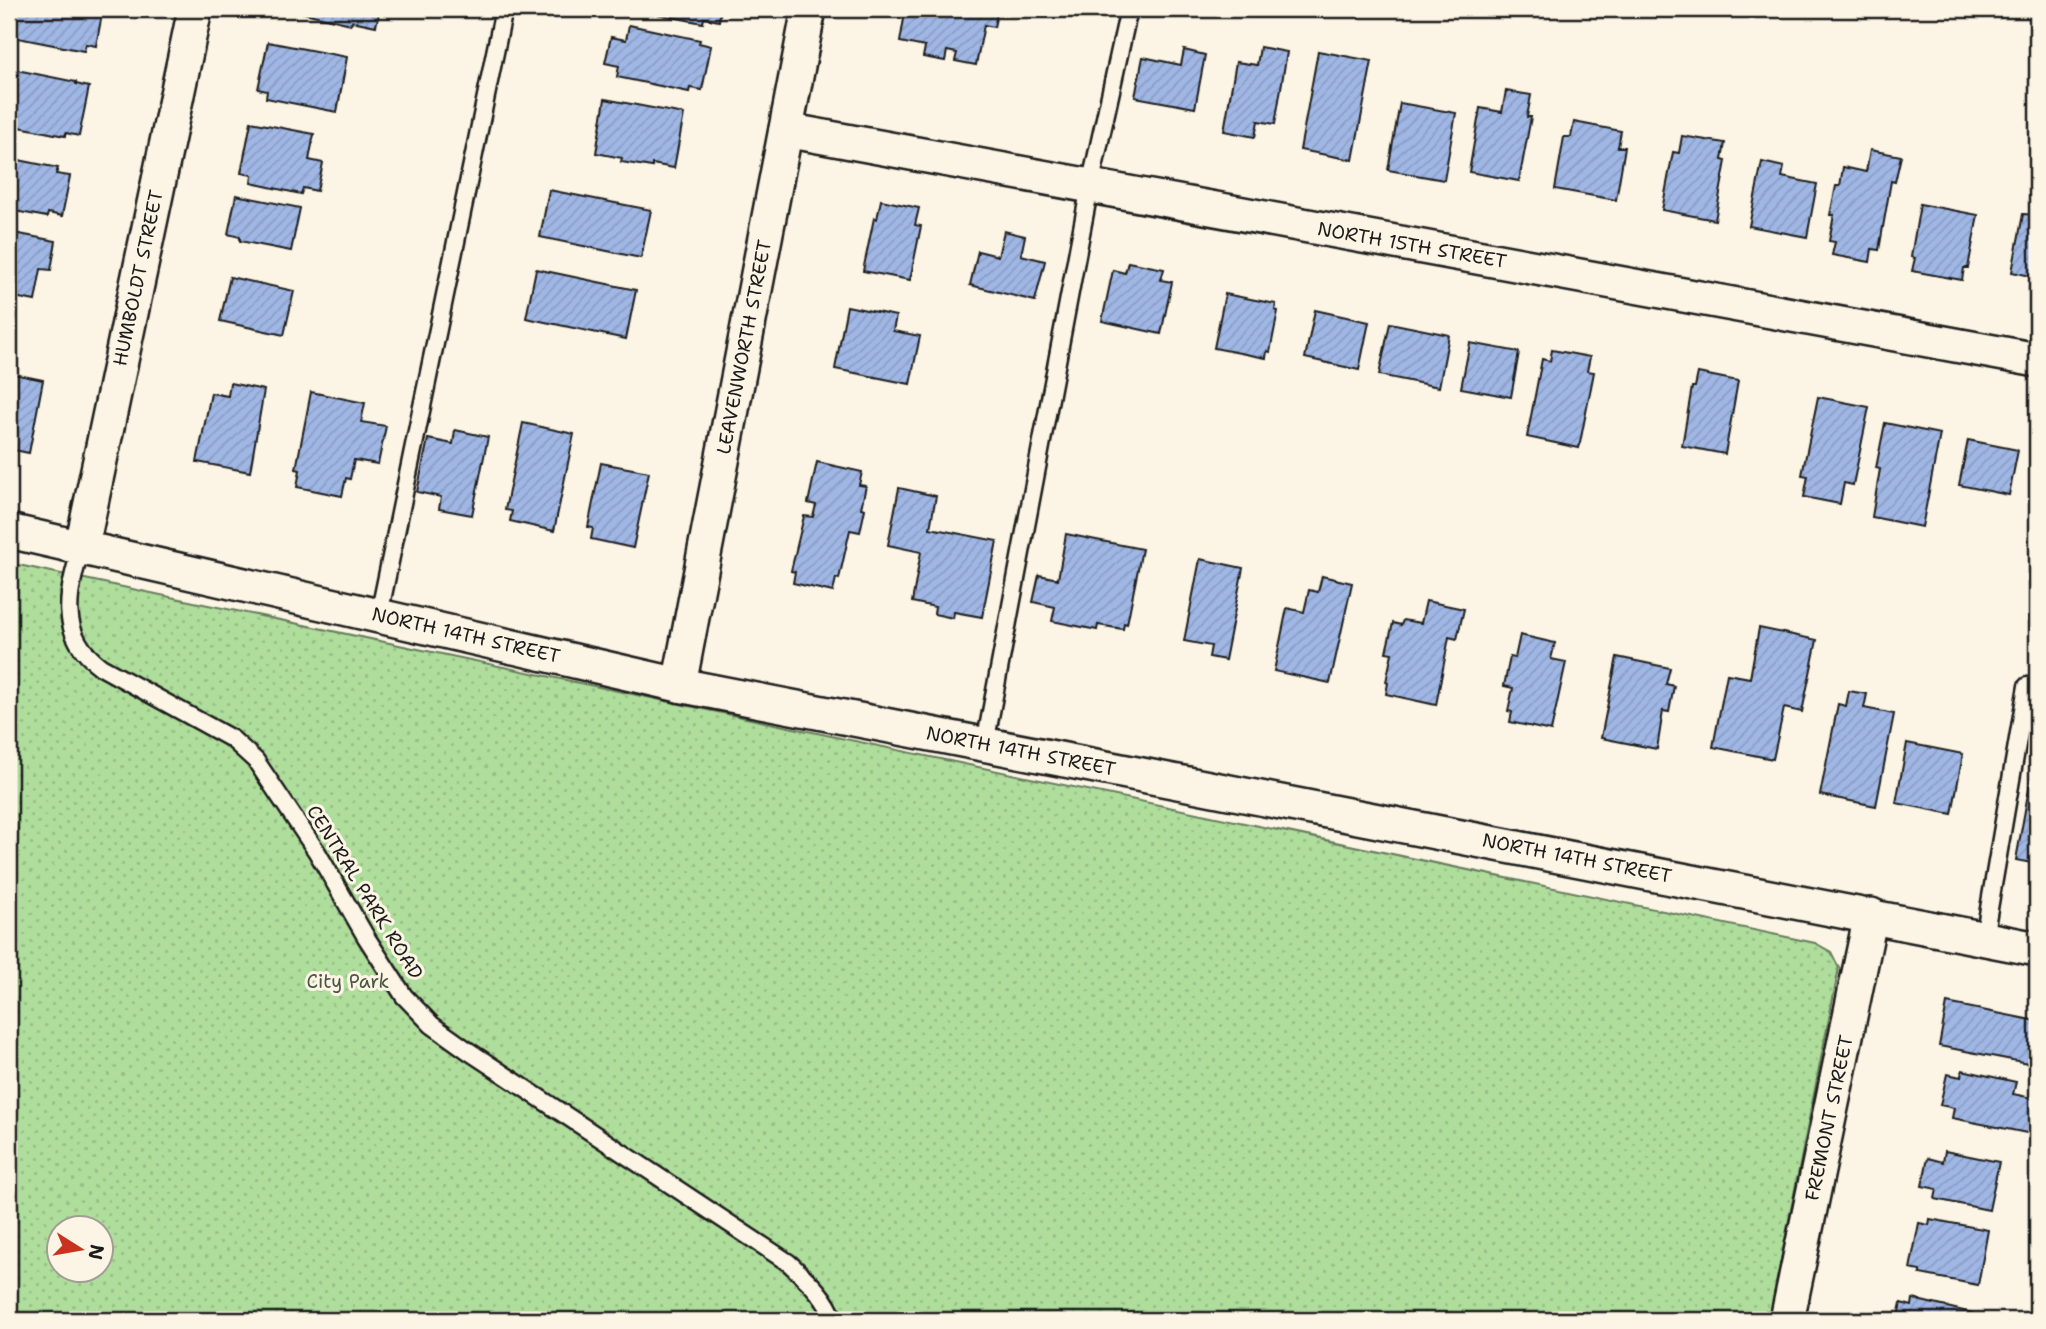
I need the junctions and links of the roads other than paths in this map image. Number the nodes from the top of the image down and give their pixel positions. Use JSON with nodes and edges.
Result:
{"nodes":[{"id":1,"x":195,"y":9,"type":"edge"},
{"id":2,"x":504,"y":9,"type":"edge"},
{"id":3,"x":809,"y":9,"type":"edge"},
{"id":4,"x":1129,"y":9,"type":"edge"},
{"id":5,"x":786,"y":130,"type":"junction"},
{"id":6,"x":1090,"y":186,"type":"junction"},
{"id":7,"x":2037,"y":360,"type":"edge"},
{"id":8,"x":9,"y":531,"type":"edge"},
{"id":9,"x":82,"y":547,"type":"junction"},
{"id":10,"x":379,"y":615,"type":"junction"},
{"id":11,"x":679,"y":685,"type":"junction"},
{"id":12,"x":2037,"y":687,"type":"edge"},
{"id":13,"x":985,"y":744,"type":"junction"},
{"id":14,"x":1871,"y":915,"type":"junction"},
{"id":15,"x":1984,"y":938,"type":"junction"},
{"id":16,"x":2037,"y":949,"type":"edge"},
{"id":17,"x":834,"y":1320,"type":"edge"},
{"id":18,"x":1787,"y":1320,"type":"edge"}],
"edges":[{"from":1,"to":9,"type":"street","name":"HUMBOLDT STREET"},
{"from":2,"to":10,"type":"lane"},
{"from":3,"to":5,"type":"street","name":"LEAVENWORTH STREET"},
{"from":4,"to":6,"type":"lane"},
{"from":5,"to":6,"type":"street","name":"NORTH 15TH STREET"},
{"from":5,"to":11,"type":"street","name":"LEAVENWORTH STREET"},
{"from":6,"to":7,"type":"street","name":"NORTH 15TH STREET"},
{"from":6,"to":13,"type":"lane"},
{"from":8,"to":9,"type":"street","name":"NORTH 14TH STREET"},
{"from":9,"to":10,"type":"street","name":"NORTH 14TH STREET"},
{"from":9,"to":17,"type":"lane","name":"CENTRAL PARK ROAD"},
{"from":10,"to":11,"type":"street","name":"NORTH 14TH STREET"},
{"from":11,"to":13,"type":"street","name":"NORTH 14TH STREET"},
{"from":12,"to":15,"type":"lane"},
{"from":13,"to":14,"type":"street","name":"NORTH 14TH STREET"},
{"from":14,"to":15,"type":"street","name":"NORTH 14TH STREET"},
{"from":14,"to":18,"type":"street","name":"FREMONT STREET"},
{"from":15,"to":16,"type":"street","name":"NORTH 14TH STREET"}]}
